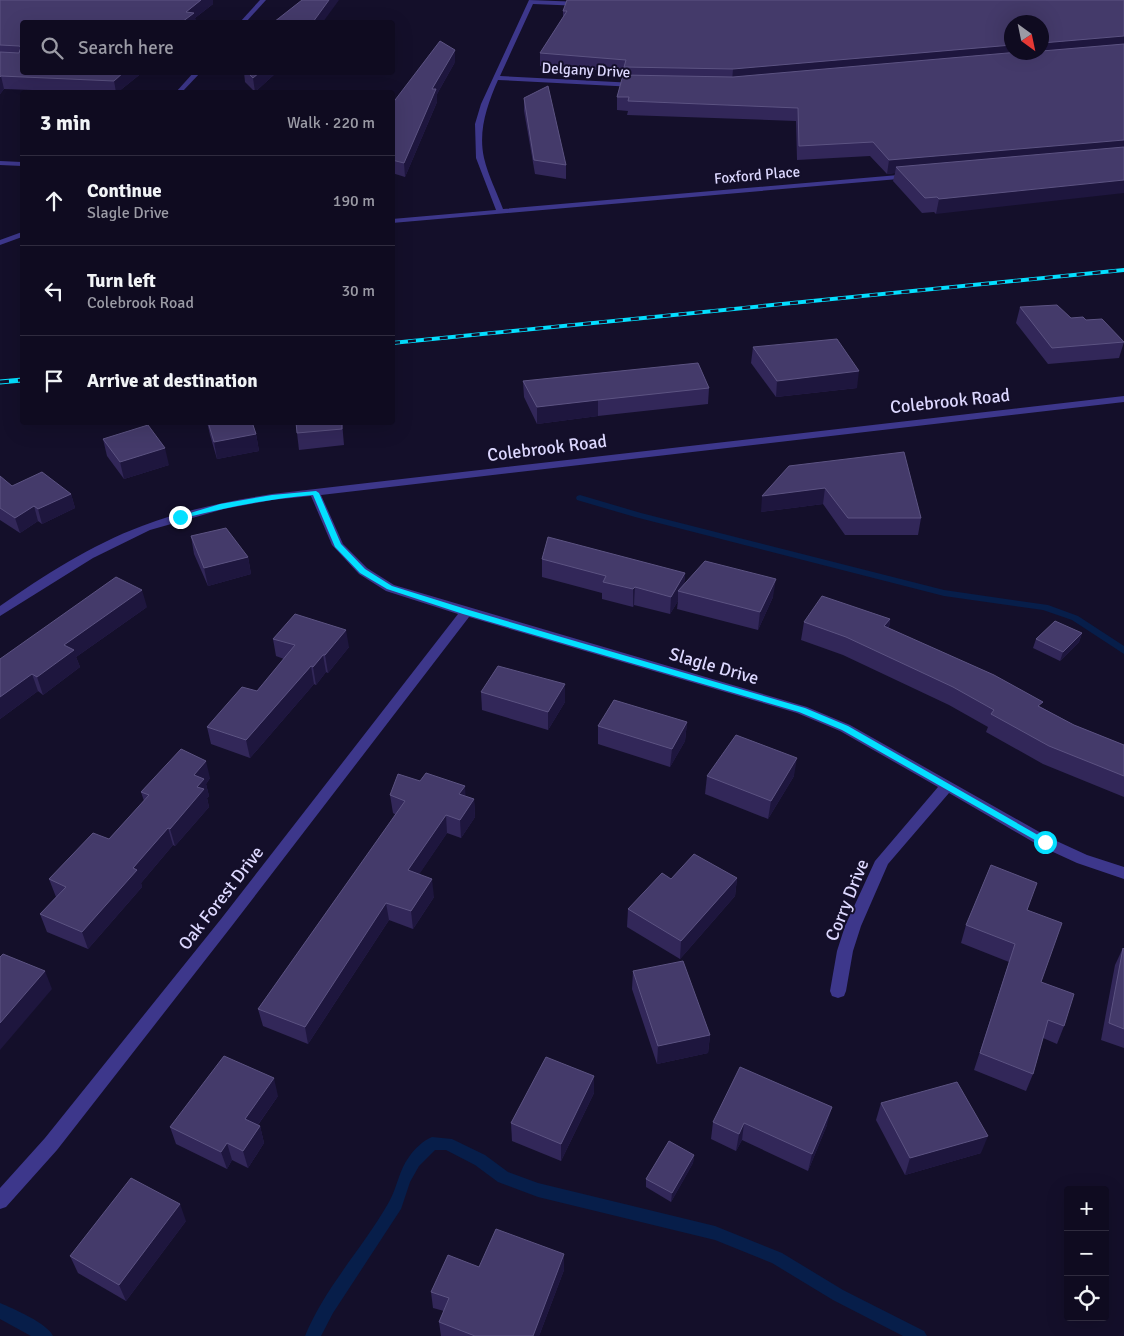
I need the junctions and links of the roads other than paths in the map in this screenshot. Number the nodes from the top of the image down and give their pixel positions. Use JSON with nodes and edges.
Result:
{"nodes":[{"id":1,"x":263,"y":0,"type":"edge"},
{"id":2,"x":531,"y":1,"type":"edge"},
{"id":3,"x":589,"y":5,"type":"edge"},
{"id":4,"x":245,"y":20,"type":"edge"},
{"id":5,"x":195,"y":75,"type":"edge"},
{"id":6,"x":496,"y":78,"type":"junction"},
{"id":7,"x":639,"y":85,"type":"edge"},
{"id":8,"x":182,"y":90,"type":"edge"},
{"id":9,"x":0,"y":163,"type":"edge"},
{"id":10,"x":20,"y":164,"type":"edge"},
{"id":11,"x":915,"y":175,"type":"edge"},
{"id":12,"x":500,"y":211,"type":"junction"},
{"id":13,"x":395,"y":220,"type":"edge"},
{"id":14,"x":20,"y":235,"type":"edge"},
{"id":15,"x":0,"y":243,"type":"edge"},
{"id":16,"x":1124,"y":399,"type":"edge"},
{"id":17,"x":316,"y":493,"type":"junction"},
{"id":18,"x":0,"y":612,"type":"edge"},
{"id":19,"x":466,"y":612,"type":"junction"},
{"id":20,"x":947,"y":786,"type":"junction"},
{"id":21,"x":1124,"y":873,"type":"edge"},
{"id":22,"x":838,"y":991,"type":"dead end"},
{"id":23,"x":0,"y":1202,"type":"edge"}],
"edges":[{"from":1,"to":4,"type":"street"},
{"from":2,"to":3,"type":"street"},
{"from":2,"to":6,"type":"street"},
{"from":5,"to":8,"type":"street"},
{"from":6,"to":7,"type":"street","name":"Delgany Drive"},
{"from":6,"to":12,"type":"street"},
{"from":9,"to":10,"type":"street"},
{"from":11,"to":12,"type":"street","name":"Foxford Place"},
{"from":12,"to":13,"type":"street","name":"Foxford Place"},
{"from":14,"to":15,"type":"street"},
{"from":16,"to":17,"type":"street","name":"Colebrook Road"},
{"from":17,"to":18,"type":"street","name":"Colebrook Road"},
{"from":17,"to":19,"type":"street","name":"Slagle Drive"},
{"from":19,"to":20,"type":"street","name":"Slagle Drive"},
{"from":19,"to":23,"type":"street","name":"Oak Forest Drive"},
{"from":20,"to":21,"type":"street","name":"Slagle Drive"},
{"from":20,"to":22,"type":"street","name":"Corry Drive"}]}
